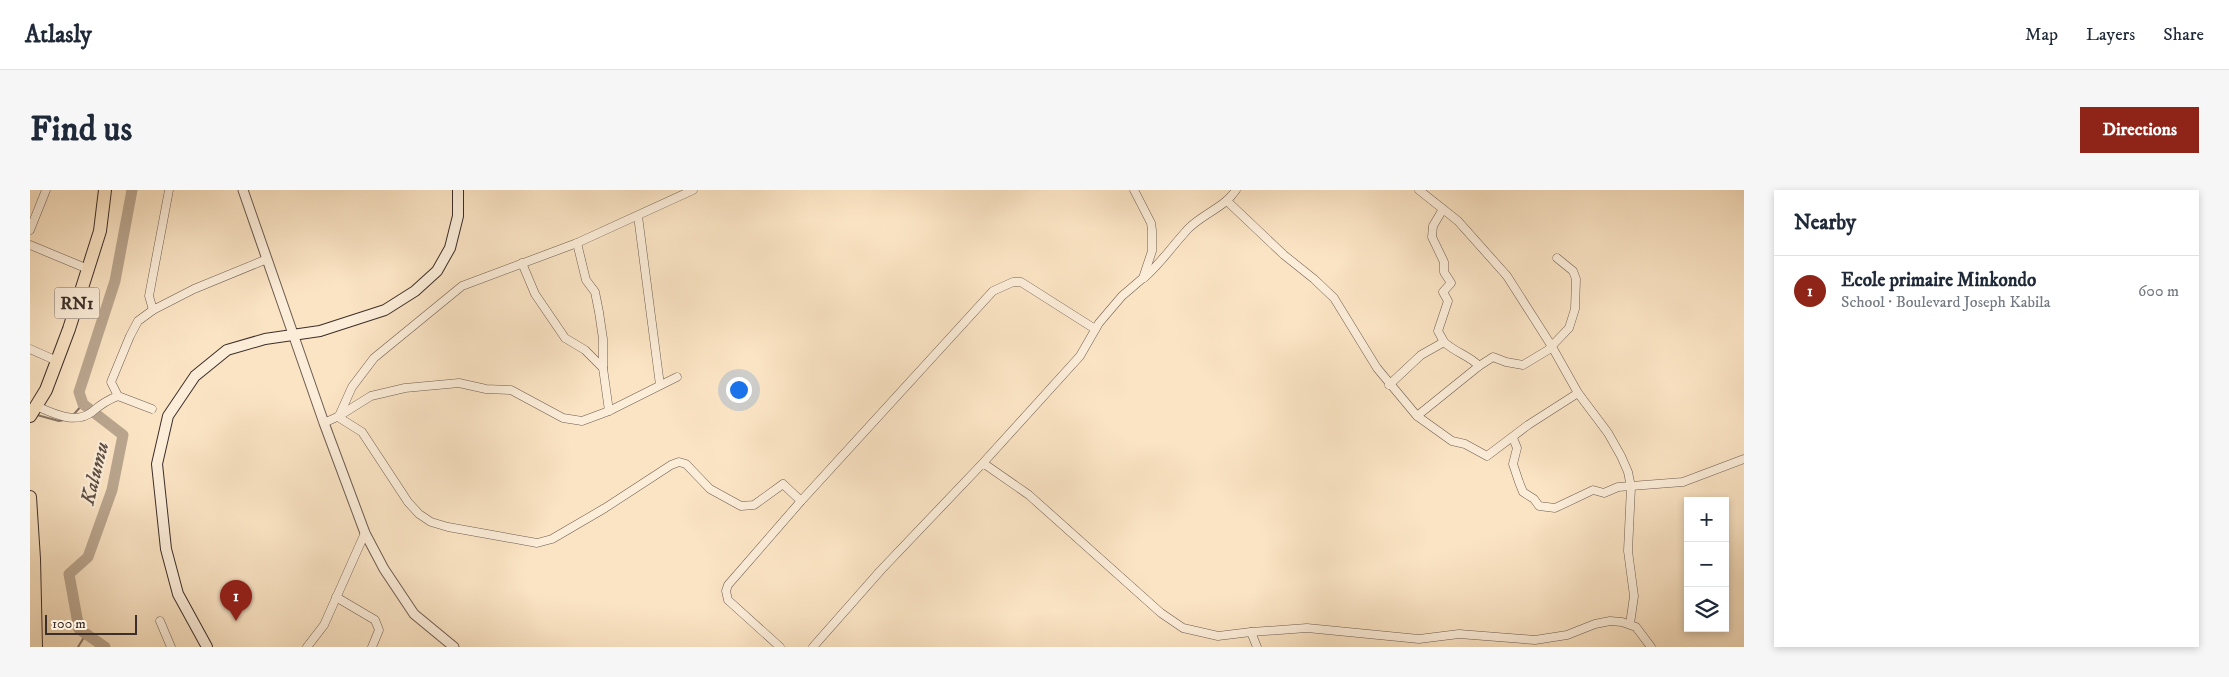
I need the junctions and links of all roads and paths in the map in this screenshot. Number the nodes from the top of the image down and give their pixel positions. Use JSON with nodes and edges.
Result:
{"nodes":[{"id":1,"x":46,"y":190,"type":"edge"},
{"id":2,"x":105,"y":190,"type":"edge"},
{"id":3,"x":168,"y":190,"type":"edge"},
{"id":4,"x":243,"y":190,"type":"edge"},
{"id":5,"x":458,"y":190,"type":"edge"},
{"id":6,"x":692,"y":190,"type":"edge"},
{"id":7,"x":1134,"y":190,"type":"edge"},
{"id":8,"x":1236,"y":190,"type":"edge"},
{"id":9,"x":1419,"y":190,"type":"edge"},
{"id":10,"x":1227,"y":201,"type":"junction"},
{"id":11,"x":1442,"y":209,"type":"junction"},
{"id":12,"x":638,"y":216,"type":"junction"},
{"id":13,"x":30,"y":230,"type":"edge"},
{"id":14,"x":577,"y":243,"type":"junction"},
{"id":15,"x":30,"y":245,"type":"edge"},
{"id":16,"x":1557,"y":258,"type":"dead end"},
{"id":17,"x":267,"y":259,"type":"junction"},
{"id":18,"x":522,"y":263,"type":"junction"},
{"id":19,"x":88,"y":269,"type":"junction"},
{"id":20,"x":1143,"y":278,"type":"junction"},
{"id":21,"x":152,"y":310,"type":"junction"},
{"id":22,"x":1095,"y":329,"type":"junction"},
{"id":23,"x":293,"y":335,"type":"junction"},
{"id":24,"x":1444,"y":342,"type":"junction"},
{"id":25,"x":1551,"y":345,"type":"junction"},
{"id":26,"x":30,"y":349,"type":"edge"},
{"id":27,"x":57,"y":360,"type":"junction"},
{"id":28,"x":1478,"y":366,"type":"junction"},
{"id":29,"x":603,"y":368,"type":"junction"},
{"id":30,"x":677,"y":377,"type":"dead end"},
{"id":31,"x":660,"y":385,"type":"junction"},
{"id":32,"x":1389,"y":385,"type":"junction"},
{"id":33,"x":1578,"y":394,"type":"junction"},
{"id":34,"x":118,"y":396,"type":"junction"},
{"id":35,"x":152,"y":409,"type":"dead end"},
{"id":36,"x":33,"y":411,"type":"edge"},
{"id":37,"x":609,"y":411,"type":"junction"},
{"id":38,"x":339,"y":416,"type":"junction"},
{"id":39,"x":1417,"y":416,"type":"junction"},
{"id":40,"x":324,"y":423,"type":"junction"},
{"id":41,"x":1513,"y":438,"type":"junction"},
{"id":42,"x":1744,"y":459,"type":"edge"},
{"id":43,"x":983,"y":464,"type":"junction"},
{"id":44,"x":1631,"y":486,"type":"junction"},
{"id":45,"x":30,"y":497,"type":"edge"},
{"id":46,"x":801,"y":501,"type":"junction"},
{"id":47,"x":365,"y":533,"type":"junction"},
{"id":48,"x":33,"y":591,"type":"edge"},
{"id":49,"x":336,"y":597,"type":"junction"},
{"id":50,"x":160,"y":621,"type":"dead end"},
{"id":51,"x":1630,"y":624,"type":"junction"},
{"id":52,"x":1250,"y":632,"type":"junction"},
{"id":53,"x":36,"y":646,"type":"edge"},
{"id":54,"x":171,"y":647,"type":"edge"},
{"id":55,"x":207,"y":647,"type":"edge"},
{"id":56,"x":307,"y":647,"type":"edge"},
{"id":57,"x":372,"y":647,"type":"edge"},
{"id":58,"x":454,"y":647,"type":"edge"},
{"id":59,"x":780,"y":647,"type":"edge"},
{"id":60,"x":813,"y":647,"type":"edge"},
{"id":61,"x":1257,"y":647,"type":"edge"},
{"id":62,"x":1651,"y":647,"type":"edge"}],
"edges":[{"from":1,"to":13,"type":"street"},
{"from":2,"to":19,"type":"highway","number":"RN1"},
{"from":3,"to":21,"type":"street"},
{"from":4,"to":17,"type":"street"},
{"from":5,"to":23,"type":"main road"},
{"from":6,"to":12,"type":"street"},
{"from":7,"to":20,"type":"street"},
{"from":8,"to":10,"type":"street"},
{"from":9,"to":11,"type":"street"},
{"from":10,"to":20,"type":"street"},
{"from":10,"to":32,"type":"street"},
{"from":11,"to":24,"type":"street"},
{"from":11,"to":25,"type":"street"},
{"from":12,"to":14,"type":"street"},
{"from":12,"to":31,"type":"street"},
{"from":14,"to":18,"type":"street"},
{"from":14,"to":29,"type":"street"},
{"from":15,"to":19,"type":"street"},
{"from":16,"to":25,"type":"street"},
{"from":17,"to":21,"type":"street"},
{"from":17,"to":23,"type":"street"},
{"from":18,"to":29,"type":"street"},
{"from":18,"to":38,"type":"street"},
{"from":19,"to":27,"type":"highway","number":"RN1"},
{"from":20,"to":22,"type":"street"},
{"from":21,"to":34,"type":"street"},
{"from":22,"to":43,"type":"street"},
{"from":22,"to":46,"type":"street"},
{"from":23,"to":40,"type":"street"},
{"from":23,"to":55,"type":"main road"},
{"from":24,"to":28,"type":"street"},
{"from":24,"to":32,"type":"street"},
{"from":25,"to":28,"type":"street"},
{"from":25,"to":33,"type":"street"},
{"from":26,"to":27,"type":"street"},
{"from":27,"to":36,"type":"highway","number":"RN1"},
{"from":28,"to":39,"type":"street"},
{"from":29,"to":37,"type":"street"},
{"from":30,"to":31,"type":"street"},
{"from":31,"to":37,"type":"street"},
{"from":32,"to":39,"type":"street"},
{"from":33,"to":41,"type":"street"},
{"from":33,"to":44,"type":"street"},
{"from":34,"to":35,"type":"street"},
{"from":34,"to":36,"type":"street"},
{"from":37,"to":38,"type":"street"},
{"from":38,"to":40,"type":"street"},
{"from":38,"to":46,"type":"street"},
{"from":39,"to":41,"type":"street"},
{"from":40,"to":47,"type":"street"},
{"from":41,"to":44,"type":"street"},
{"from":42,"to":44,"type":"street"},
{"from":43,"to":52,"type":"street"},
{"from":43,"to":60,"type":"street"},
{"from":44,"to":51,"type":"street"},
{"from":45,"to":48,"type":"highway"},
{"from":46,"to":59,"type":"street"},
{"from":47,"to":49,"type":"street"},
{"from":47,"to":58,"type":"street"},
{"from":48,"to":53,"type":"highway"},
{"from":49,"to":56,"type":"street"},
{"from":49,"to":57,"type":"street"},
{"from":50,"to":54,"type":"street"},
{"from":51,"to":52,"type":"street"},
{"from":51,"to":62,"type":"street"},
{"from":52,"to":61,"type":"street"}]}
